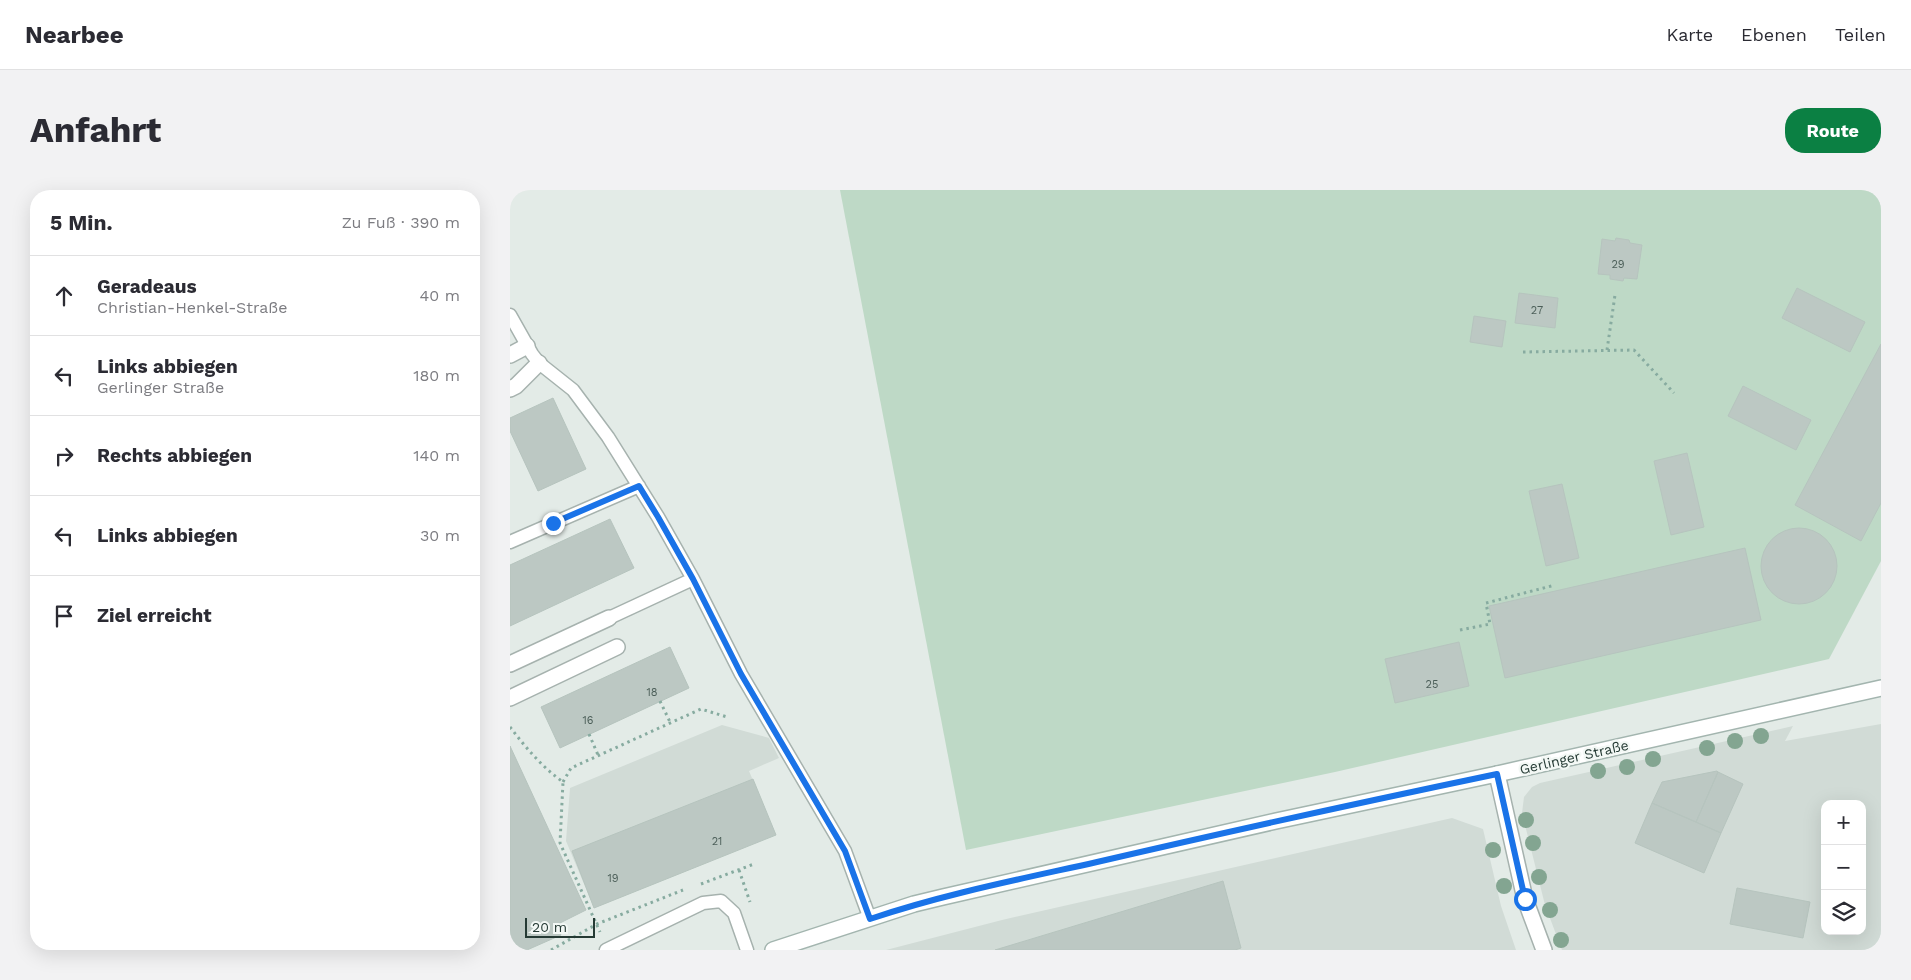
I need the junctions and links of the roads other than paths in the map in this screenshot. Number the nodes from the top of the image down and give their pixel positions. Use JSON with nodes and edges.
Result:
{"nodes":[{"id":1,"x":510,"y":315,"type":"edge"},
{"id":2,"x":527,"y":346,"type":"junction"},
{"id":3,"x":510,"y":355,"type":"edge"},
{"id":4,"x":538,"y":363,"type":"junction"},
{"id":5,"x":510,"y":388,"type":"edge"},
{"id":6,"x":639,"y":486,"type":"junction"},
{"id":7,"x":510,"y":542,"type":"edge"},
{"id":8,"x":693,"y":579,"type":"junction"},
{"id":9,"x":609,"y":618,"type":"joint"},
{"id":10,"x":617,"y":647,"type":"dead end"},
{"id":11,"x":510,"y":664,"type":"edge"},
{"id":12,"x":1881,"y":688,"type":"edge"},
{"id":13,"x":510,"y":698,"type":"edge"},
{"id":14,"x":1497,"y":774,"type":"junction"},
{"id":15,"x":870,"y":919,"type":"junction"},
{"id":16,"x":606,"y":950,"type":"edge"},
{"id":17,"x":747,"y":950,"type":"edge"},
{"id":18,"x":773,"y":950,"type":"edge"},
{"id":19,"x":1544,"y":950,"type":"edge"}],
"edges":[{"from":1,"to":2,"type":"lane"},
{"from":2,"to":3,"type":"street"},
{"from":2,"to":4,"type":"lane"},
{"from":4,"to":5,"type":"street"},
{"from":4,"to":6,"type":"lane"},
{"from":6,"to":7,"type":"lane"},
{"from":6,"to":8,"type":"lane"},
{"from":8,"to":9,"type":"lane"},
{"from":8,"to":15,"type":"lane"},
{"from":9,"to":11,"type":"street"},
{"from":10,"to":13,"type":"street"},
{"from":12,"to":14,"type":"street","name":"Gerlinger Straße"},
{"from":14,"to":15,"type":"street","name":"Gerlinger Straße"},
{"from":14,"to":19,"type":"street"},
{"from":15,"to":18,"type":"street","name":"Gerlinger Straße"},
{"from":16,"to":17,"type":"lane"}]}
